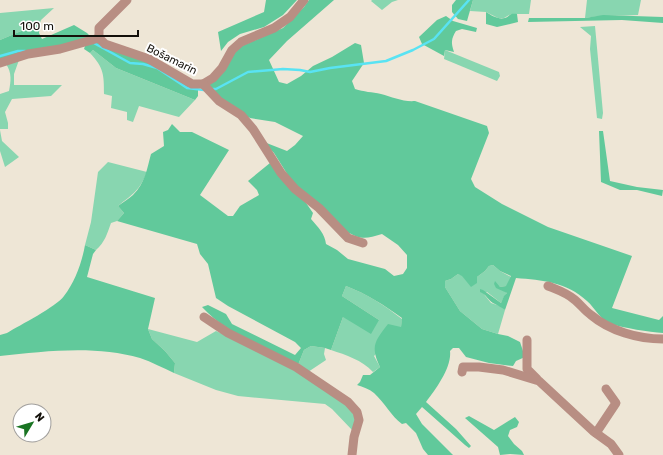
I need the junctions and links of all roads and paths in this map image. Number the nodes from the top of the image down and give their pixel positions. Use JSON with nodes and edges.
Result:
{"nodes":[{"id":1,"x":127,"y":0,"type":"edge"},
{"id":2,"x":304,"y":0,"type":"edge"},
{"id":3,"x":99,"y":38,"type":"junction"},
{"id":4,"x":0,"y":63,"type":"edge"},
{"id":5,"x":202,"y":84,"type":"junction"},
{"id":6,"x":363,"y":243,"type":"dead end"},
{"id":7,"x":548,"y":286,"type":"dead end"},
{"id":8,"x":204,"y":317,"type":"dead end"},
{"id":9,"x":663,"y":339,"type":"edge"},
{"id":10,"x":527,"y":340,"type":"dead end"},
{"id":11,"x":462,"y":372,"type":"dead end"},
{"id":12,"x":539,"y":381,"type":"junction"},
{"id":13,"x":606,"y":389,"type":"dead end"},
{"id":14,"x":596,"y":433,"type":"junction"},
{"id":15,"x":352,"y":455,"type":"edge"},
{"id":16,"x":619,"y":455,"type":"edge"}],
"edges":[{"from":1,"to":3,"type":"street"},
{"from":2,"to":5,"type":"street","name":"Bošamarin"},
{"from":3,"to":4,"type":"street"},
{"from":3,"to":5,"type":"street","name":"Bošamarin"},
{"from":5,"to":6,"type":"street"},
{"from":7,"to":9,"type":"street"},
{"from":8,"to":15,"type":"street"},
{"from":10,"to":12,"type":"street"},
{"from":11,"to":12,"type":"street"},
{"from":12,"to":14,"type":"street"},
{"from":13,"to":14,"type":"street"},
{"from":14,"to":16,"type":"street"}]}
